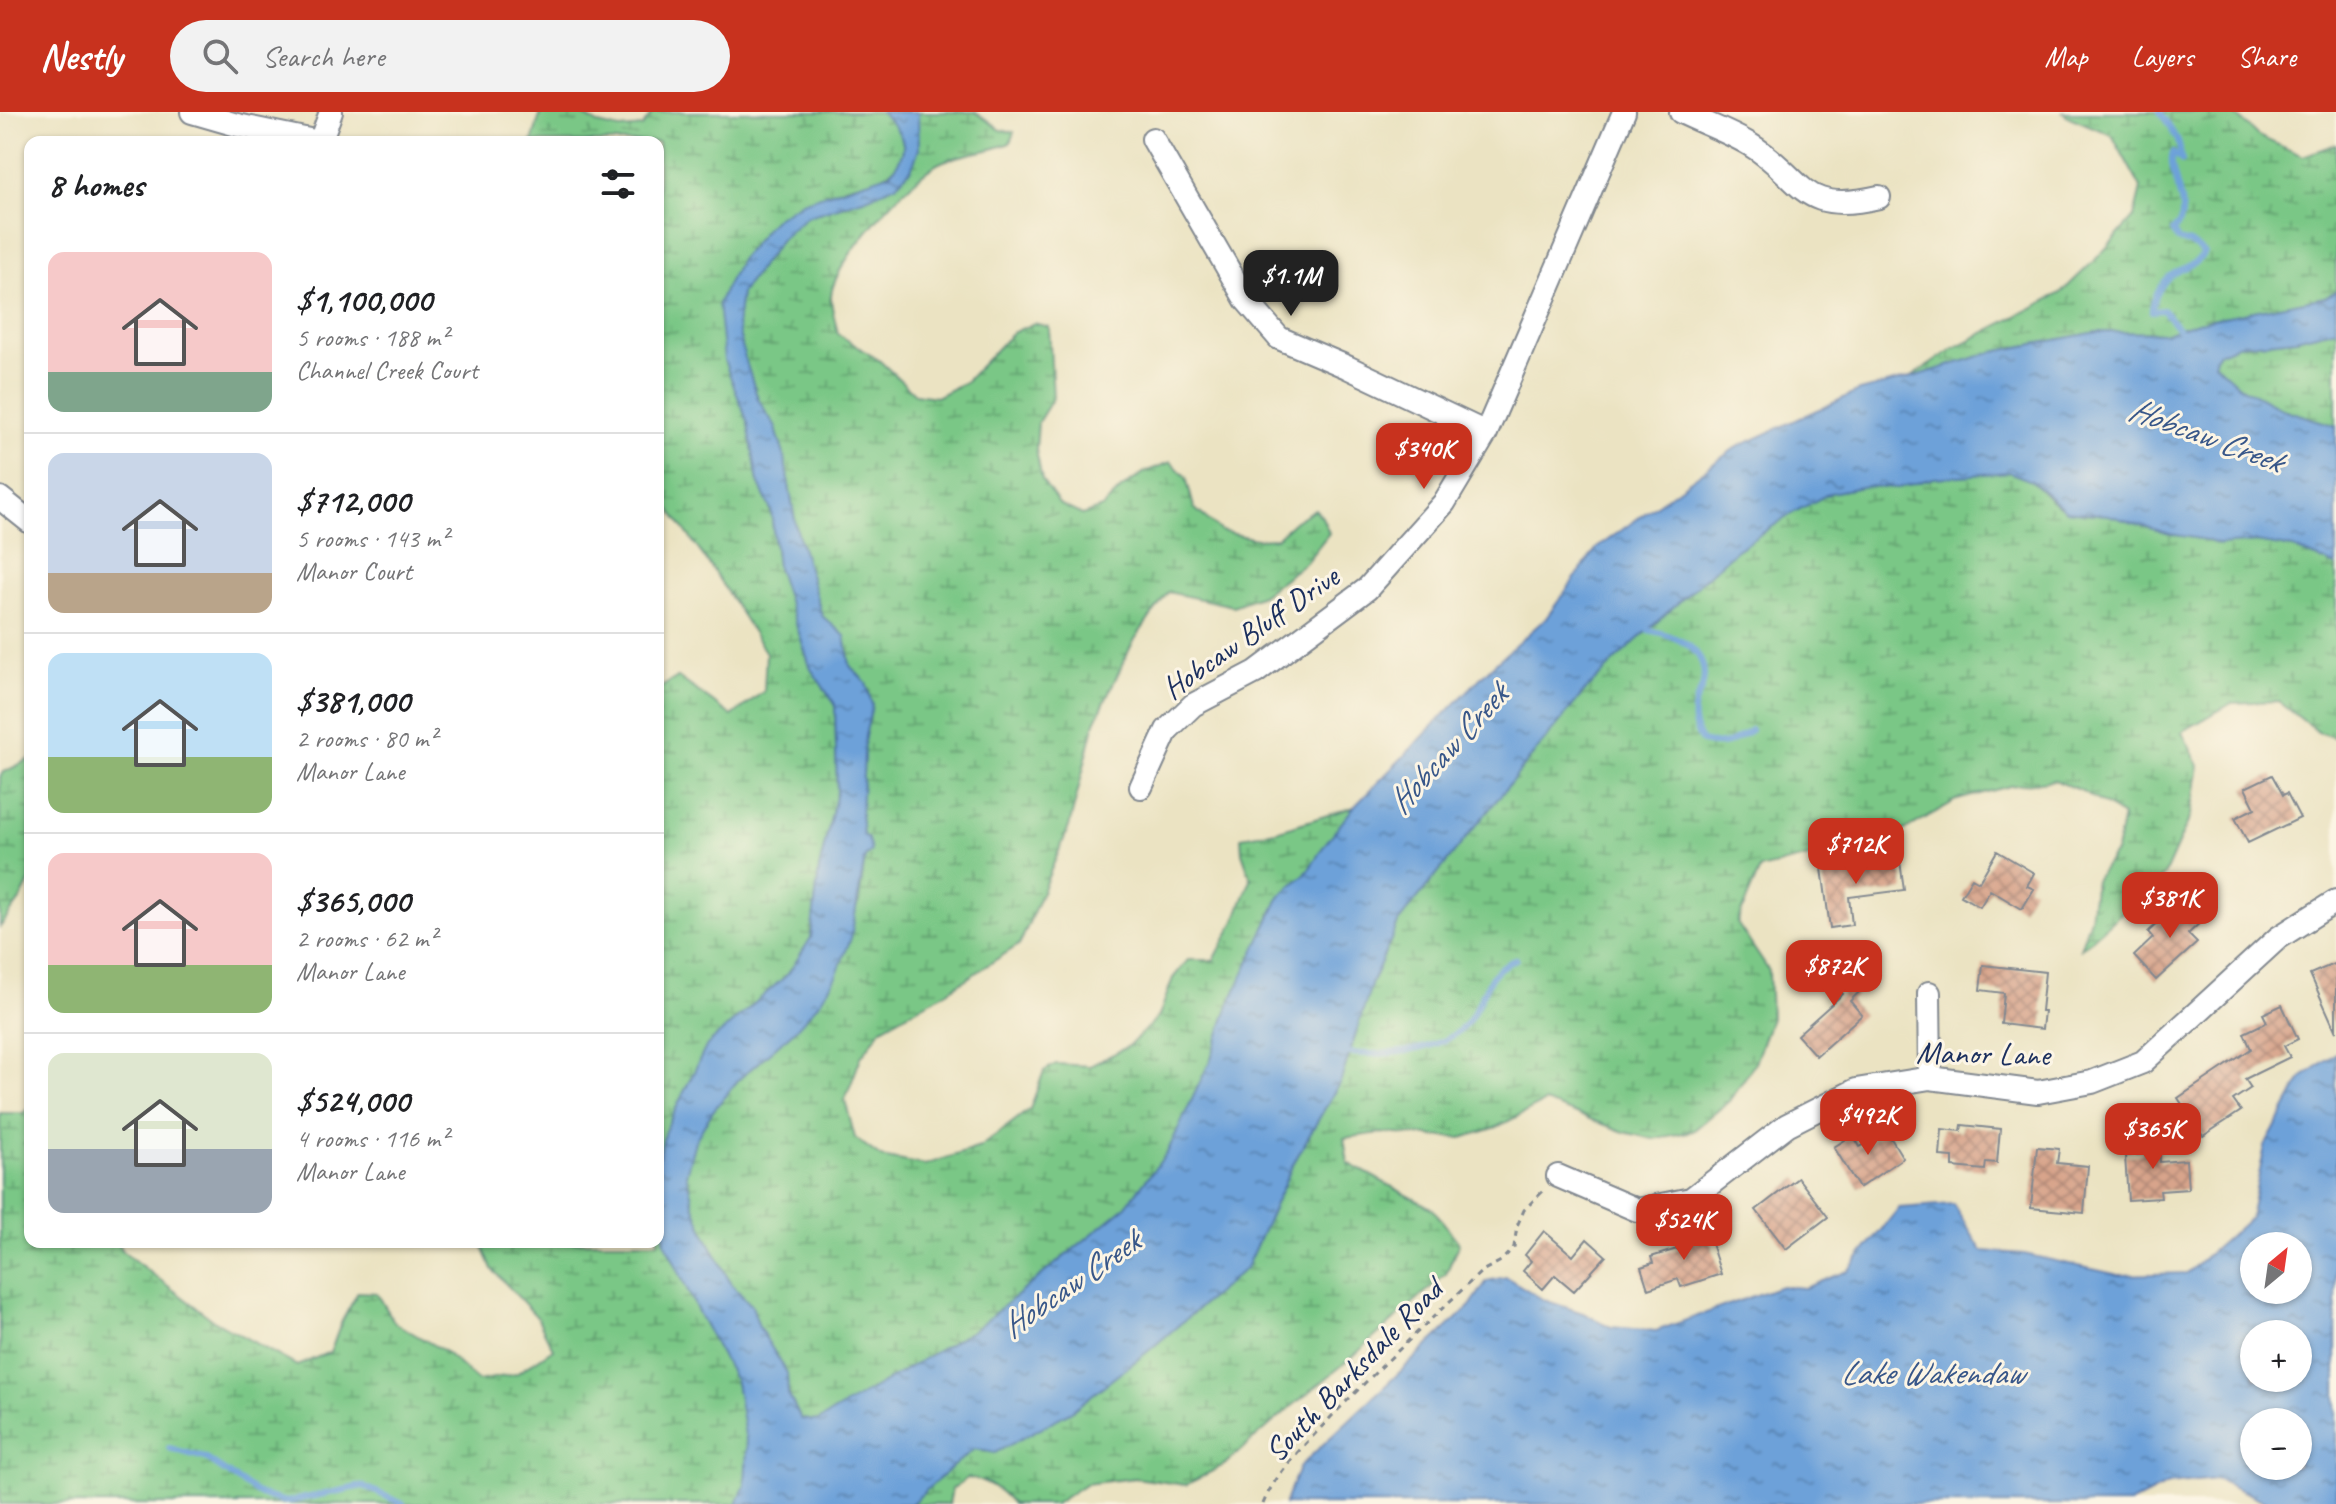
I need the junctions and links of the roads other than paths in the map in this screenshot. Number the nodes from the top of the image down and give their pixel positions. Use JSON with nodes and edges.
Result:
{"nodes":[{"id":1,"x":192,"y":112,"type":"edge"},
{"id":2,"x":331,"y":112,"type":"edge"},
{"id":3,"x":1624,"y":112,"type":"edge"},
{"id":4,"x":1681,"y":112,"type":"edge"},
{"id":5,"x":290,"y":136,"type":"edge"},
{"id":6,"x":321,"y":136,"type":"edge"},
{"id":7,"x":1153,"y":139,"type":"dead end"},
{"id":8,"x":1879,"y":197,"type":"dead end"},
{"id":9,"x":1486,"y":433,"type":"junction"},
{"id":10,"x":0,"y":498,"type":"edge"},
{"id":11,"x":24,"y":517,"type":"edge"},
{"id":12,"x":1141,"y":787,"type":"dead end"},
{"id":13,"x":2336,"y":901,"type":"edge"},
{"id":14,"x":1929,"y":993,"type":"dead end"},
{"id":15,"x":1930,"y":1078,"type":"junction"},
{"id":16,"x":1558,"y":1176,"type":"road end"}],
"edges":[{"from":1,"to":5,"type":"street"},
{"from":2,"to":6,"type":"street"},
{"from":3,"to":9,"type":"street","name":"Hobcaw Bluff Drive"},
{"from":4,"to":8,"type":"street"},
{"from":7,"to":9,"type":"street"},
{"from":9,"to":12,"type":"street","name":"Hobcaw Bluff Drive"},
{"from":10,"to":11,"type":"street"},
{"from":13,"to":15,"type":"street","name":"Manor Lane"},
{"from":14,"to":15,"type":"street"},
{"from":15,"to":16,"type":"street","name":"Manor Lane"}]}
